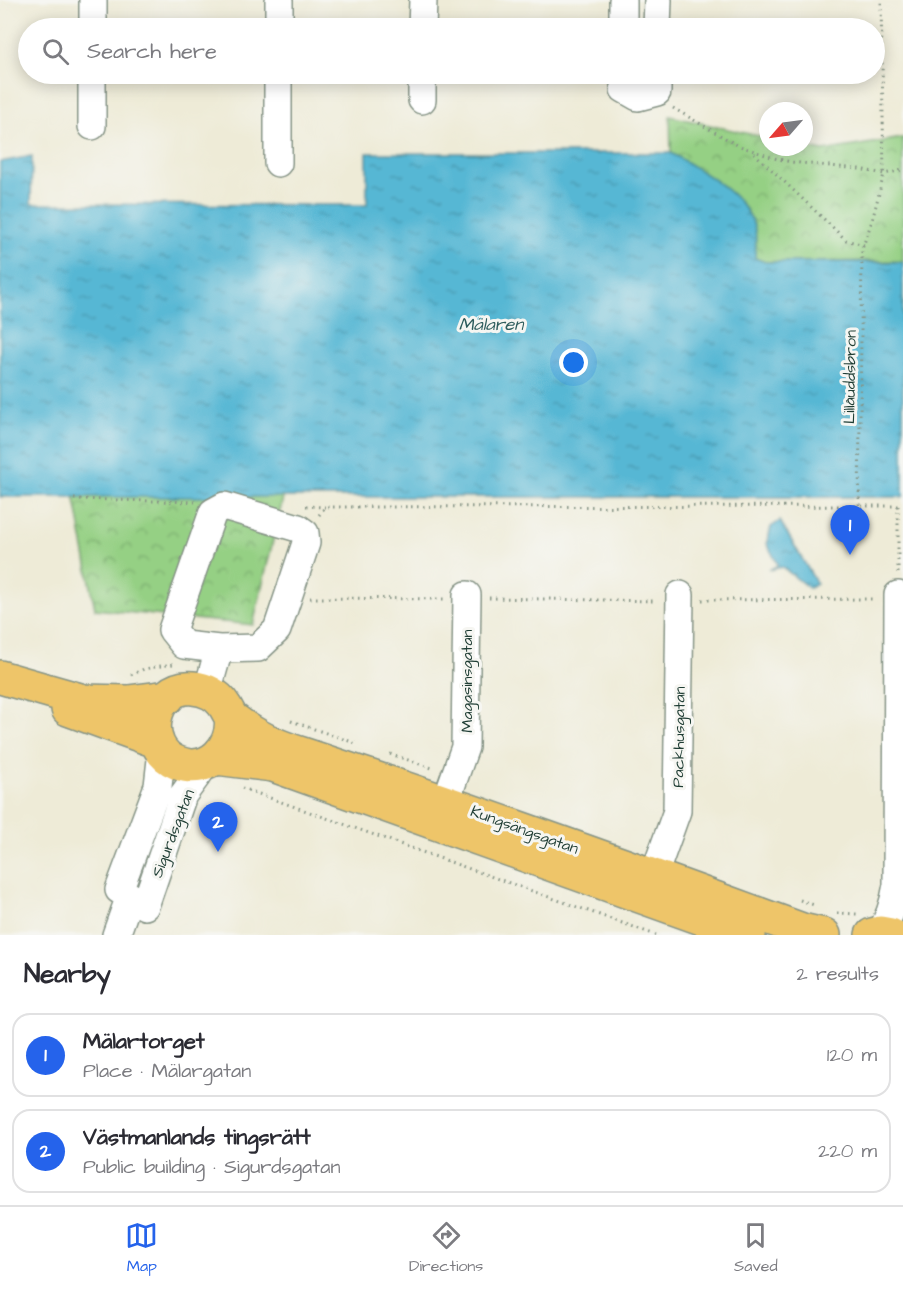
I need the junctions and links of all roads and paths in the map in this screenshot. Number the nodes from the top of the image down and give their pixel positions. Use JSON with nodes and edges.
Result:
{"nodes":[{"id":1,"x":93,"y":0,"type":"edge"},
{"id":2,"x":279,"y":0,"type":"edge"},
{"id":3,"x":423,"y":0,"type":"edge"},
{"id":4,"x":623,"y":0,"type":"edge"},
{"id":5,"x":658,"y":0,"type":"edge"},
{"id":6,"x":881,"y":0,"type":"edge"},
{"id":7,"x":93,"y":18,"type":"edge"},
{"id":8,"x":279,"y":18,"type":"edge"},
{"id":9,"x":423,"y":18,"type":"edge"},
{"id":10,"x":623,"y":18,"type":"edge"},
{"id":11,"x":657,"y":18,"type":"edge"},
{"id":12,"x":881,"y":18,"type":"edge"},
{"id":13,"x":93,"y":84,"type":"edge"},
{"id":14,"x":278,"y":84,"type":"edge"},
{"id":15,"x":624,"y":84,"type":"edge"},
{"id":16,"x":656,"y":84,"type":"edge"},
{"id":17,"x":657,"y":84,"type":"edge"},
{"id":18,"x":882,"y":84,"type":"edge"},
{"id":19,"x":92,"y":126,"type":"dead end"},
{"id":20,"x":752,"y":150,"type":"junction"},
{"id":21,"x":278,"y":163,"type":"dead end"},
{"id":22,"x":903,"y":170,"type":"edge"},
{"id":23,"x":884,"y":174,"type":"junction"},
{"id":24,"x":863,"y":247,"type":"junction"},
{"id":25,"x":859,"y":505,"type":"junction"},
{"id":26,"x":901,"y":506,"type":"edge"},
{"id":27,"x":305,"y":533,"type":"junction"},
{"id":28,"x":466,"y":595,"type":"junction"},
{"id":29,"x":680,"y":595,"type":"junction"},
{"id":30,"x":288,"y":598,"type":"junction"},
{"id":31,"x":900,"y":601,"type":"edge"},
{"id":32,"x":219,"y":649,"type":"junction"},
{"id":33,"x":174,"y":664,"type":"dead end"},
{"id":34,"x":129,"y":676,"type":"dead end"},
{"id":35,"x":2,"y":678,"type":"edge"},
{"id":36,"x":207,"y":692,"type":"junction"},
{"id":37,"x":168,"y":697,"type":"junction"},
{"id":38,"x":901,"y":706,"type":"edge"},
{"id":39,"x":231,"y":717,"type":"junction"},
{"id":40,"x":284,"y":718,"type":"dead end"},
{"id":41,"x":358,"y":744,"type":"dead end"},
{"id":42,"x":159,"y":746,"type":"junction"},
{"id":43,"x":380,"y":751,"type":"dead end"},
{"id":44,"x":210,"y":761,"type":"junction"},
{"id":45,"x":237,"y":786,"type":"dead end"},
{"id":46,"x":450,"y":788,"type":"junction"},
{"id":47,"x":654,"y":875,"type":"junction"},
{"id":48,"x":790,"y":896,"type":"dead end"},
{"id":49,"x":132,"y":897,"type":"junction"},
{"id":50,"x":892,"y":914,"type":"edge"},
{"id":51,"x":825,"y":918,"type":"edge"},
{"id":52,"x":116,"y":935,"type":"edge"},
{"id":53,"x":656,"y":935,"type":"edge"},
{"id":54,"x":749,"y":935,"type":"edge"}],
"edges":[{"from":1,"to":7,"type":"street"},
{"from":2,"to":8,"type":"street"},
{"from":3,"to":9,"type":"street"},
{"from":4,"to":10,"type":"street"},
{"from":5,"to":11,"type":"street"},
{"from":6,"to":12,"type":"path","name":"Lillåuddsbron"},
{"from":13,"to":19,"type":"street"},
{"from":14,"to":21,"type":"street"},
{"from":15,"to":16,"type":"street"},
{"from":17,"to":20,"type":"path"},
{"from":18,"to":23,"type":"path","name":"Lillåuddsbron"},
{"from":20,"to":23,"type":"path"},
{"from":20,"to":24,"type":"path"},
{"from":22,"to":23,"type":"path"},
{"from":23,"to":24,"type":"path","name":"Lillåuddsbron"},
{"from":24,"to":25,"type":"path","name":"Lillåuddsbron"},
{"from":25,"to":26,"type":"path"},
{"from":25,"to":27,"type":"path"},
{"from":26,"to":31,"type":"path"},
{"from":27,"to":30,"type":"street"},
{"from":27,"to":32,"type":"street"},
{"from":28,"to":29,"type":"path"},
{"from":28,"to":30,"type":"path"},
{"from":28,"to":46,"type":"street","name":"Magasinsgatan"},
{"from":29,"to":31,"type":"path"},
{"from":29,"to":47,"type":"street","name":"Packhusgatan"},
{"from":30,"to":32,"type":"street"},
{"from":31,"to":38,"type":"street"},
{"from":32,"to":36,"type":"street"},
{"from":33,"to":34,"type":"path"},
{"from":35,"to":37,"type":"main road"},
{"from":35,"to":42,"type":"main road"},
{"from":36,"to":37,"type":"main road"},
{"from":36,"to":39,"type":"main road"},
{"from":37,"to":42,"type":"main road"},
{"from":38,"to":50,"type":"street"},
{"from":39,"to":44,"type":"main road"},
{"from":39,"to":46,"type":"main road","name":"Kungsängsgatan"},
{"from":40,"to":41,"type":"path"},
{"from":42,"to":44,"type":"main road"},
{"from":42,"to":49,"type":"street","name":"Sigurdsgatan"},
{"from":43,"to":46,"type":"path"},
{"from":44,"to":49,"type":"street","name":"Sigurdsgatan"},
{"from":44,"to":54,"type":"main road","name":"Kungsängsgatan"},
{"from":45,"to":53,"type":"path"},
{"from":46,"to":47,"type":"main road","name":"Kungsängsgatan"},
{"from":47,"to":51,"type":"main road","name":"Kungsängsgatan"},
{"from":48,"to":51,"type":"path"},
{"from":49,"to":52,"type":"street"},
{"from":50,"to":51,"type":"path"}]}
